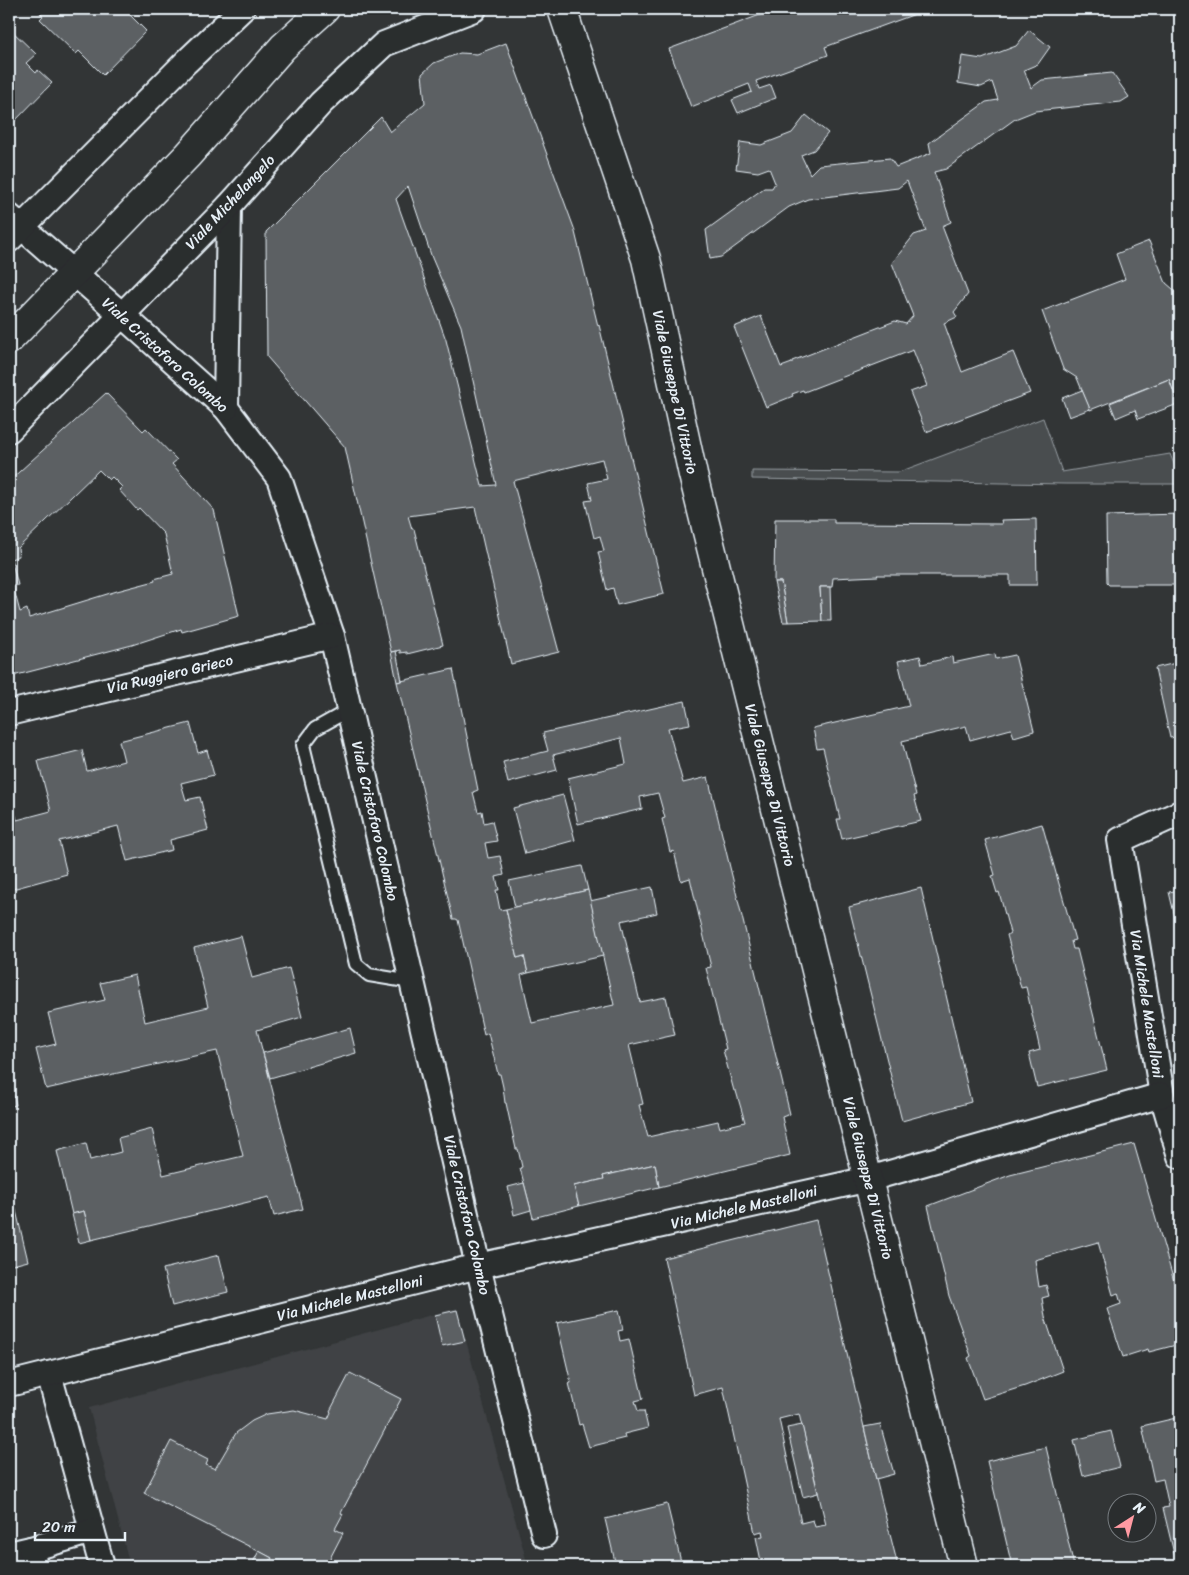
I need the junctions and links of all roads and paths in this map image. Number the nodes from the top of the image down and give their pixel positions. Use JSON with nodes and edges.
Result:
{"nodes":[{"id":1,"x":242,"y":9,"type":"edge"},
{"id":2,"x":325,"y":9,"type":"edge"},
{"id":3,"x":474,"y":9,"type":"edge"},
{"id":4,"x":562,"y":9,"type":"edge"},
{"id":5,"x":229,"y":206,"type":"junction"},
{"id":6,"x":13,"y":228,"type":"edge"},
{"id":7,"x":74,"y":273,"type":"junction"},
{"id":8,"x":121,"y":314,"type":"junction"},
{"id":9,"x":9,"y":340,"type":"edge"},
{"id":10,"x":226,"y":408,"type":"junction"},
{"id":11,"x":9,"y":430,"type":"edge"},
{"id":12,"x":332,"y":636,"type":"junction"},
{"id":13,"x":349,"y":710,"type":"junction"},
{"id":14,"x":9,"y":713,"type":"edge"},
{"id":15,"x":1180,"y":813,"type":"edge"},
{"id":16,"x":412,"y":982,"type":"junction"},
{"id":17,"x":1162,"y":1095,"type":"junction"},
{"id":18,"x":1180,"y":1156,"type":"edge"},
{"id":19,"x":869,"y":1179,"type":"junction"},
{"id":20,"x":478,"y":1266,"type":"junction"},
{"id":21,"x":50,"y":1374,"type":"junction"},
{"id":22,"x":9,"y":1384,"type":"edge"},
{"id":23,"x":92,"y":1531,"type":"junction"},
{"id":24,"x":544,"y":1535,"type":"dead end"},
{"id":25,"x":25,"y":1556,"type":"edge"},
{"id":26,"x":102,"y":1566,"type":"edge"},
{"id":27,"x":964,"y":1566,"type":"edge"}],
"edges":[{"from":1,"to":6,"type":"street"},
{"from":2,"to":7,"type":"street"},
{"from":3,"to":5,"type":"street","name":"Viale Michelangelo"},
{"from":4,"to":19,"type":"street","name":"Viale Giuseppe Di Vittorio"},
{"from":5,"to":8,"type":"street","name":"Viale Michelangelo"},
{"from":5,"to":10,"type":"street"},
{"from":6,"to":7,"type":"street","name":"Viale Cristoforo Colombo"},
{"from":7,"to":8,"type":"street","name":"Viale Cristoforo Colombo"},
{"from":7,"to":9,"type":"street"},
{"from":8,"to":10,"type":"street","name":"Viale Cristoforo Colombo"},
{"from":8,"to":11,"type":"street","name":"Viale Michelangelo"},
{"from":10,"to":12,"type":"street","name":"Viale Cristoforo Colombo"},
{"from":12,"to":13,"type":"street","name":"Viale Cristoforo Colombo"},
{"from":12,"to":14,"type":"street","name":"Via Ruggiero Grieco"},
{"from":13,"to":16,"type":"street","name":"Viale Cristoforo Colombo"},
{"from":13,"to":16,"type":"lane"},
{"from":15,"to":17,"type":"street","name":"Via Michele Mastelloni"},
{"from":16,"to":20,"type":"street","name":"Viale Cristoforo Colombo"},
{"from":17,"to":18,"type":"street"},
{"from":17,"to":19,"type":"street","name":"Via Michele Mastelloni"},
{"from":19,"to":20,"type":"street","name":"Via Michele Mastelloni"},
{"from":19,"to":27,"type":"street","name":"Viale Giuseppe Di Vittorio"},
{"from":20,"to":21,"type":"street","name":"Via Michele Mastelloni"},
{"from":20,"to":24,"type":"street","name":"Viale Cristoforo Colombo"},
{"from":21,"to":22,"type":"street","name":"Via Michele Mastelloni"},
{"from":21,"to":23,"type":"street"},
{"from":23,"to":25,"type":"street"},
{"from":23,"to":26,"type":"street"}]}
